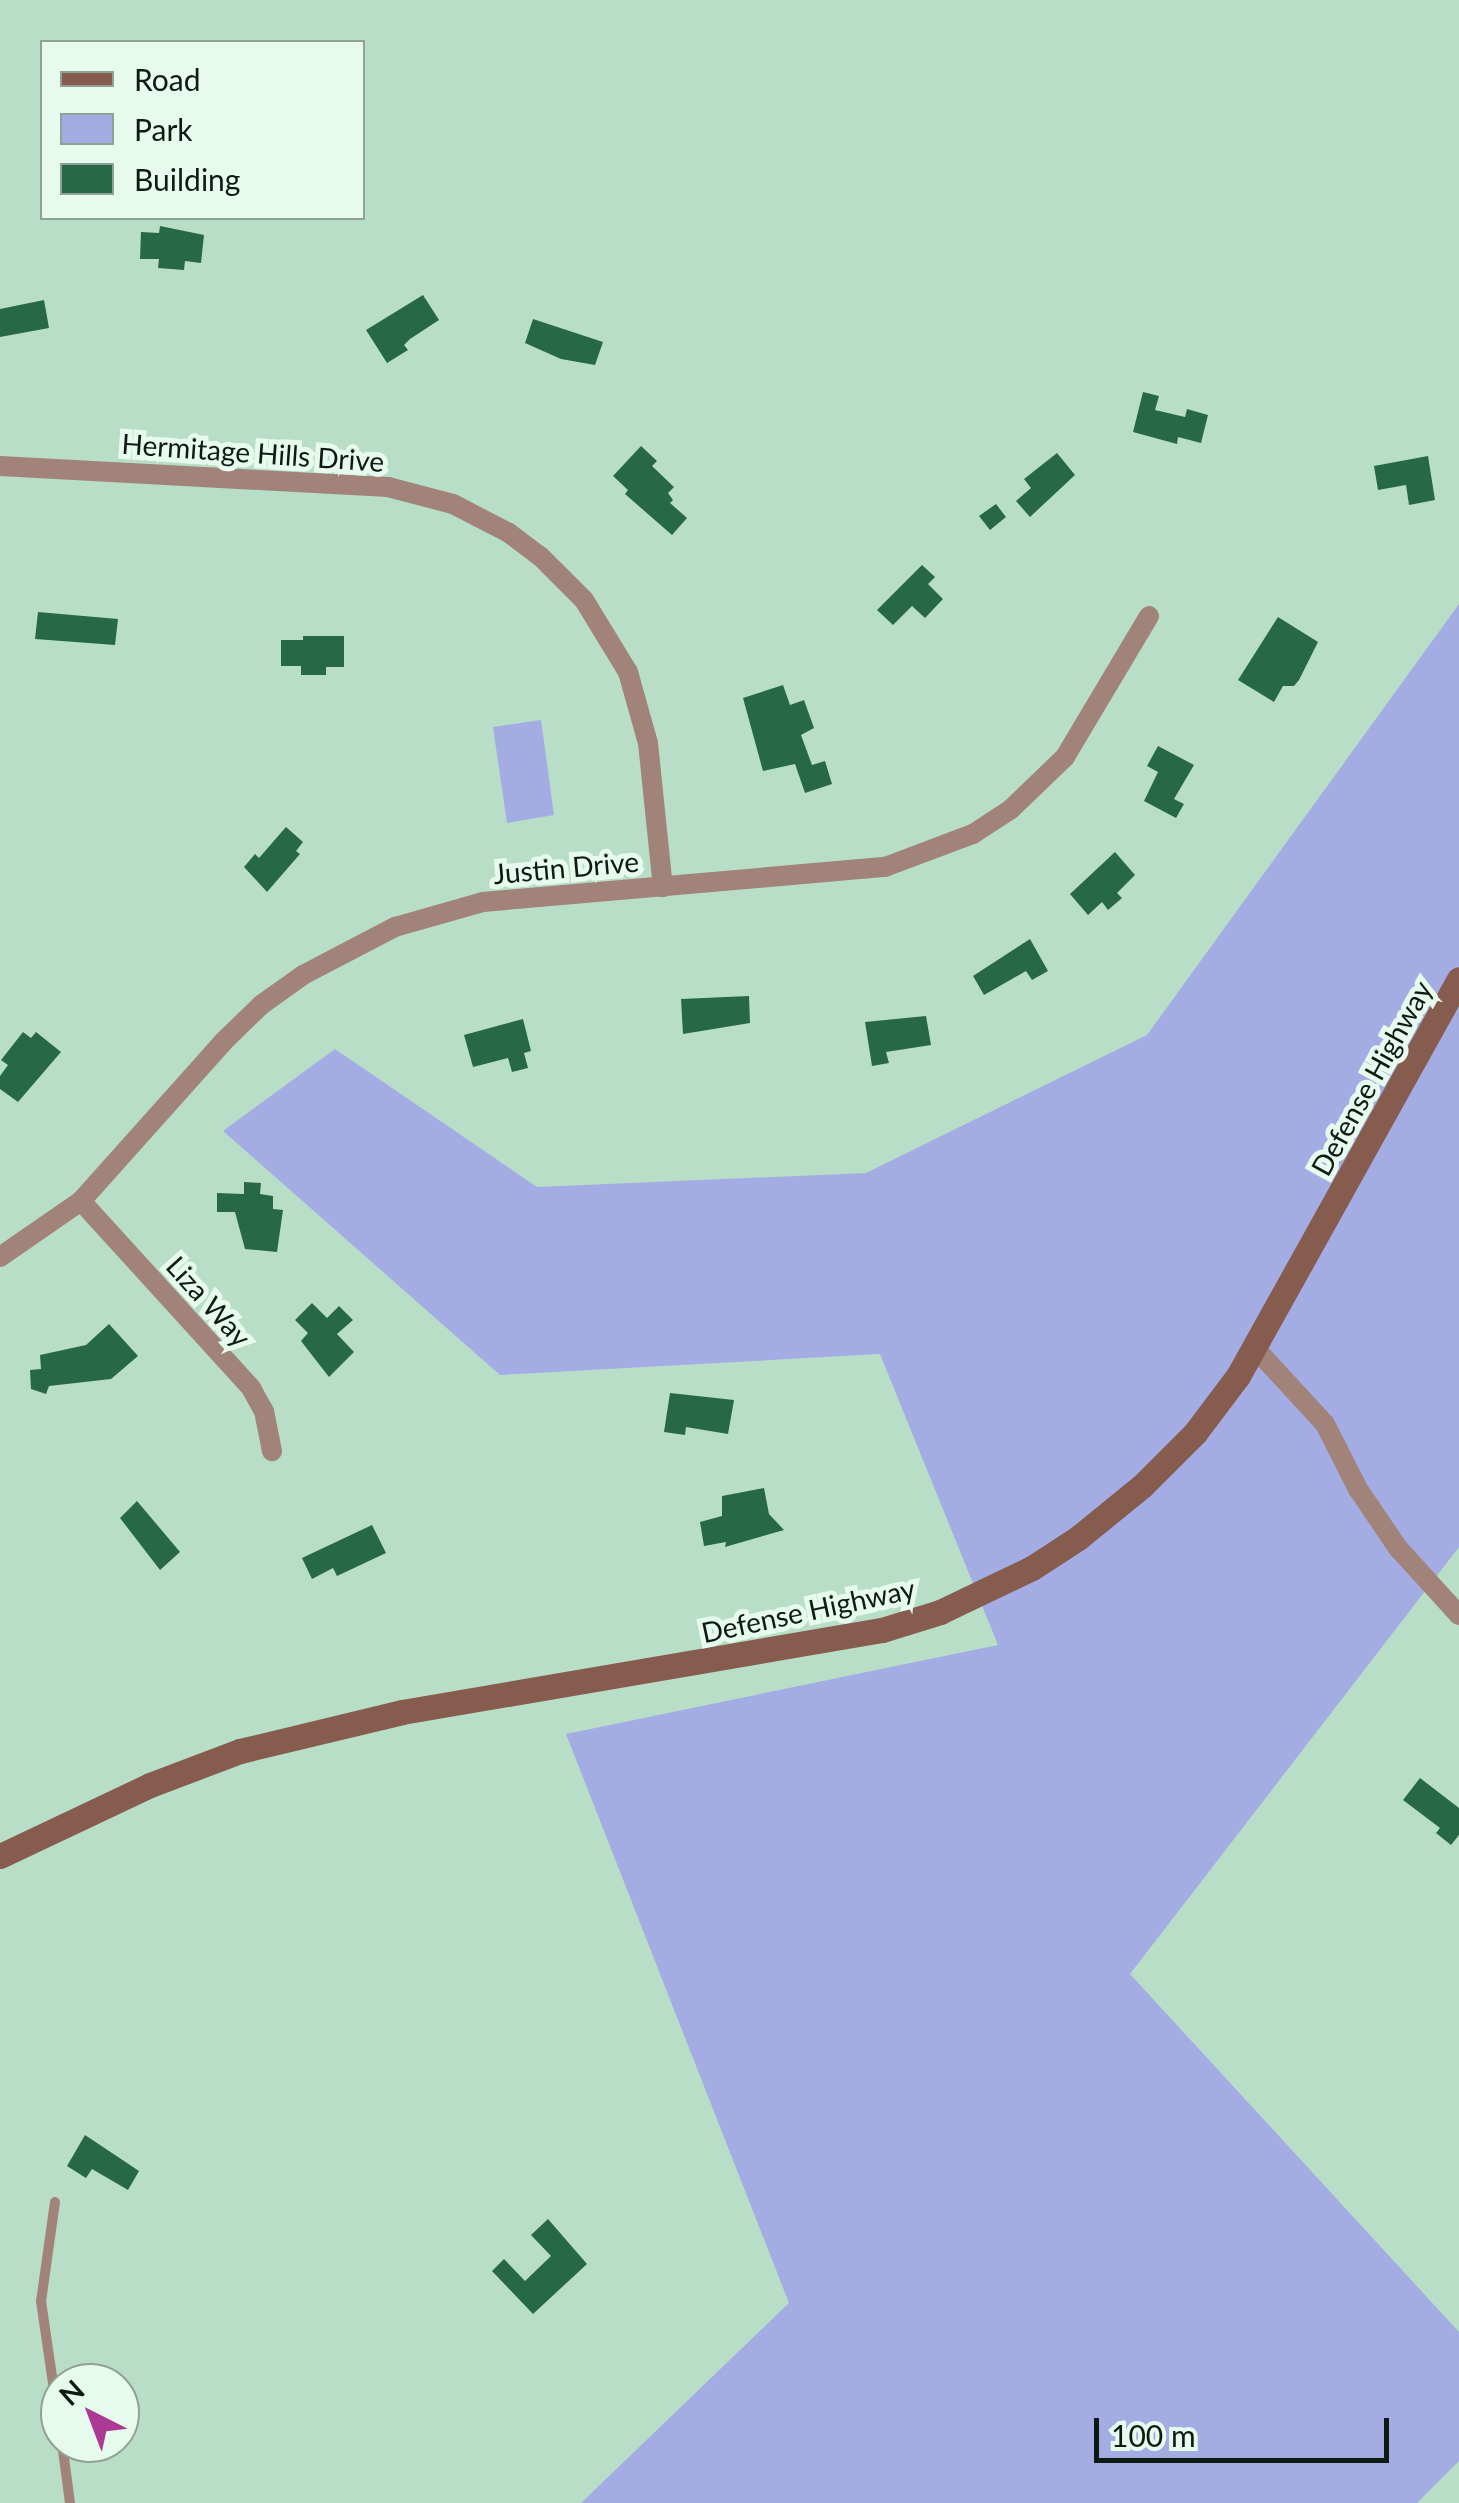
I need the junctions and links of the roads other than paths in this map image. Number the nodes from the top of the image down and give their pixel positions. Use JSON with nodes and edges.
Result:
{"nodes":[{"id":1,"x":0,"y":466,"type":"edge"},
{"id":2,"x":1149,"y":616,"type":"dead end"},
{"id":3,"x":663,"y":887,"type":"junction"},
{"id":4,"x":1459,"y":980,"type":"edge"},
{"id":5,"x":81,"y":1201,"type":"junction"},
{"id":6,"x":0,"y":1257,"type":"edge"},
{"id":7,"x":1255,"y":1348,"type":"junction"},
{"id":8,"x":272,"y":1451,"type":"dead end"},
{"id":9,"x":1459,"y":1614,"type":"edge"},
{"id":10,"x":0,"y":1856,"type":"edge"},
{"id":11,"x":55,"y":2202,"type":"dead end"},
{"id":12,"x":50,"y":2363,"type":"edge"},
{"id":13,"x":65,"y":2463,"type":"edge"},
{"id":14,"x":70,"y":2503,"type":"edge"}],
"edges":[{"from":1,"to":3,"type":"street","name":"Hermitage Hills Drive"},
{"from":2,"to":3,"type":"street","name":"Justin Drive"},
{"from":3,"to":5,"type":"street","name":"Justin Drive"},
{"from":4,"to":7,"type":"main road","name":"Defense Highway"},
{"from":5,"to":6,"type":"street","name":"Justin Drive"},
{"from":5,"to":8,"type":"street","name":"Liza Way"},
{"from":7,"to":9,"type":"street"},
{"from":7,"to":10,"type":"main road","name":"Defense Highway"},
{"from":11,"to":12,"type":"lane"},
{"from":13,"to":14,"type":"lane"}]}
